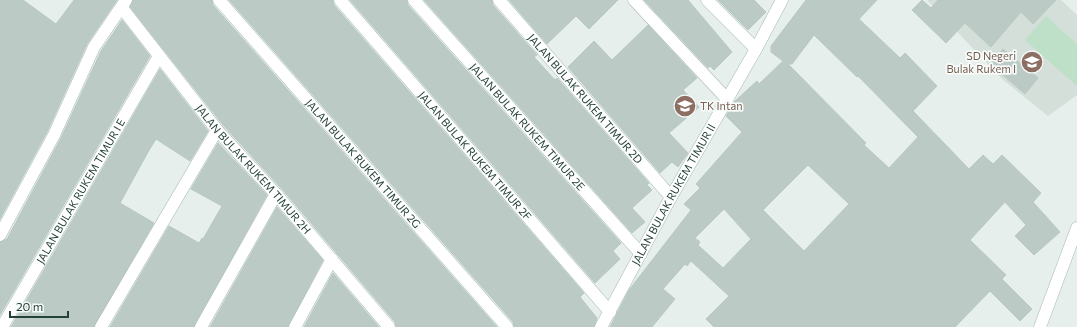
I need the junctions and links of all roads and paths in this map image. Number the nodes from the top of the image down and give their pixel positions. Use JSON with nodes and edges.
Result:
{"nodes":[{"id":1,"x":219,"y":0,"type":"edge"},
{"id":2,"x":340,"y":0,"type":"edge"},
{"id":3,"x":414,"y":0,"type":"edge"},
{"id":4,"x":499,"y":0,"type":"edge"},
{"id":5,"x":634,"y":0,"type":"edge"},
{"id":6,"x":707,"y":0,"type":"edge"},
{"id":7,"x":782,"y":0,"type":"edge"},
{"id":8,"x":124,"y":4,"type":"edge"},
{"id":9,"x":756,"y":49,"type":"junction"},
{"id":10,"x":159,"y":56,"type":"junction"},
{"id":11,"x":727,"y":99,"type":"junction"},
{"id":12,"x":217,"y":130,"type":"junction"},
{"id":13,"x":276,"y":194,"type":"junction"},
{"id":14,"x":670,"y":197,"type":"junction"},
{"id":15,"x":1077,"y":228,"type":"edge"},
{"id":16,"x":0,"y":235,"type":"edge"},
{"id":17,"x":641,"y":254,"type":"junction"},
{"id":18,"x":332,"y":260,"type":"junction"},
{"id":19,"x":610,"y":312,"type":"junction"},
{"id":20,"x":2,"y":327,"type":"edge"},
{"id":21,"x":100,"y":327,"type":"edge"},
{"id":22,"x":201,"y":327,"type":"edge"},
{"id":23,"x":295,"y":327,"type":"edge"},
{"id":24,"x":389,"y":327,"type":"edge"},
{"id":25,"x":507,"y":327,"type":"edge"},
{"id":26,"x":601,"y":327,"type":"edge"},
{"id":27,"x":1040,"y":327,"type":"edge"}],
"edges":[{"from":1,"to":25,"type":"street","name":"JALAN BULAK RUKEM TIMUR 2G"},
{"from":2,"to":19,"type":"street","name":"JALAN BULAK RUKEM TIMUR 2F"},
{"from":3,"to":17,"type":"street","name":"JALAN BULAK RUKEM TIMUR 2E"},
{"from":4,"to":14,"type":"street","name":"JALAN BULAK RUKEM TIMUR 2D"},
{"from":5,"to":11,"type":"street"},
{"from":6,"to":9,"type":"street"},
{"from":7,"to":9,"type":"street","name":"JALAN BULAK RUKEM TIMUR II"},
{"from":8,"to":10,"type":"street","name":"JALAN BULAK RUKEM TIMUR 2H"},
{"from":8,"to":16,"type":"street"},
{"from":9,"to":11,"type":"street","name":"JALAN BULAK RUKEM TIMUR II"},
{"from":10,"to":12,"type":"street","name":"JALAN BULAK RUKEM TIMUR 2H"},
{"from":10,"to":20,"type":"street","name":"JALAN BULAK RUKEM TIMUR I E"},
{"from":11,"to":14,"type":"street","name":"JALAN BULAK RUKEM TIMUR II"},
{"from":12,"to":13,"type":"street","name":"JALAN BULAK RUKEM TIMUR 2H"},
{"from":12,"to":21,"type":"street"},
{"from":13,"to":18,"type":"street","name":"JALAN BULAK RUKEM TIMUR 2H"},
{"from":13,"to":22,"type":"street"},
{"from":14,"to":17,"type":"street","name":"JALAN BULAK RUKEM TIMUR II"},
{"from":15,"to":27,"type":"street"},
{"from":17,"to":19,"type":"street","name":"JALAN BULAK RUKEM TIMUR II"},
{"from":18,"to":23,"type":"street"},
{"from":18,"to":24,"type":"street","name":"JALAN BULAK RUKEM TIMUR 2H"},
{"from":19,"to":26,"type":"street","name":"JALAN BULAK RUKEM TIMUR II"}]}
